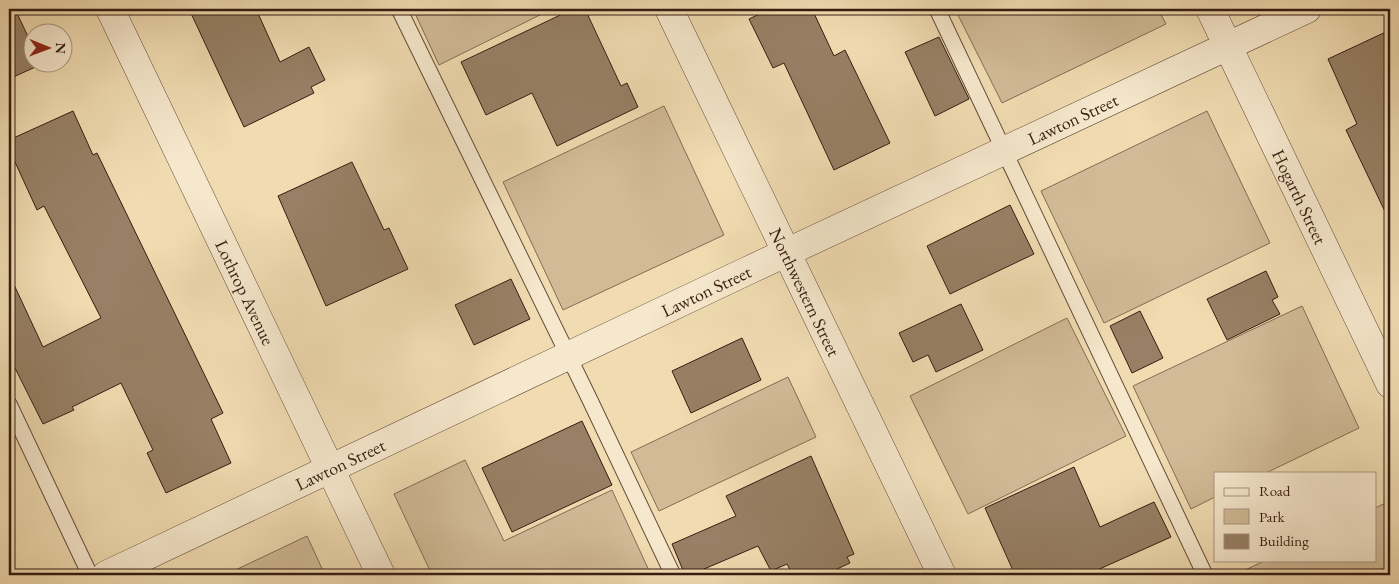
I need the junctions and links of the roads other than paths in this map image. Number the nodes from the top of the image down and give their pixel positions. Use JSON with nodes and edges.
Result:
{"nodes":[{"id":1,"x":110,"y":9,"type":"edge"},
{"id":2,"x":399,"y":9,"type":"edge"},
{"id":3,"x":669,"y":9,"type":"edge"},
{"id":4,"x":937,"y":9,"type":"edge"},
{"id":5,"x":1210,"y":9,"type":"edge"},
{"id":6,"x":1307,"y":9,"type":"edge"},
{"id":7,"x":1228,"y":46,"type":"junction"},
{"id":8,"x":1004,"y":151,"type":"junction"},
{"id":9,"x":788,"y":252,"type":"junction"},
{"id":10,"x":568,"y":355,"type":"junction"},
{"id":11,"x":1390,"y":384,"type":"edge"},
{"id":12,"x":10,"y":408,"type":"edge"},
{"id":13,"x":330,"y":469,"type":"junction"},
{"id":14,"x":90,"y":575,"type":"edge"},
{"id":15,"x":106,"y":575,"type":"edge"},
{"id":16,"x":381,"y":575,"type":"edge"},
{"id":17,"x":673,"y":575,"type":"edge"},
{"id":18,"x":942,"y":575,"type":"edge"},
{"id":19,"x":1205,"y":575,"type":"edge"}],
"edges":[{"from":1,"to":13,"type":"street","name":"Lothrop Avenue"},
{"from":2,"to":10,"type":"lane"},
{"from":3,"to":9,"type":"street","name":"Northwestern Street"},
{"from":4,"to":8,"type":"lane"},
{"from":5,"to":7,"type":"street","name":"Hogarth Street"},
{"from":6,"to":7,"type":"street","name":"Lawton Street"},
{"from":7,"to":8,"type":"street","name":"Lawton Street"},
{"from":7,"to":11,"type":"street","name":"Hogarth Street"},
{"from":8,"to":9,"type":"street","name":"Lawton Street"},
{"from":8,"to":19,"type":"lane"},
{"from":9,"to":10,"type":"street","name":"Lawton Street"},
{"from":9,"to":18,"type":"street","name":"Northwestern Street"},
{"from":10,"to":13,"type":"street","name":"Lawton Street"},
{"from":10,"to":17,"type":"lane"},
{"from":12,"to":14,"type":"lane"},
{"from":13,"to":15,"type":"street","name":"Lawton Street"},
{"from":13,"to":16,"type":"street","name":"Lothrop Avenue"}]}
